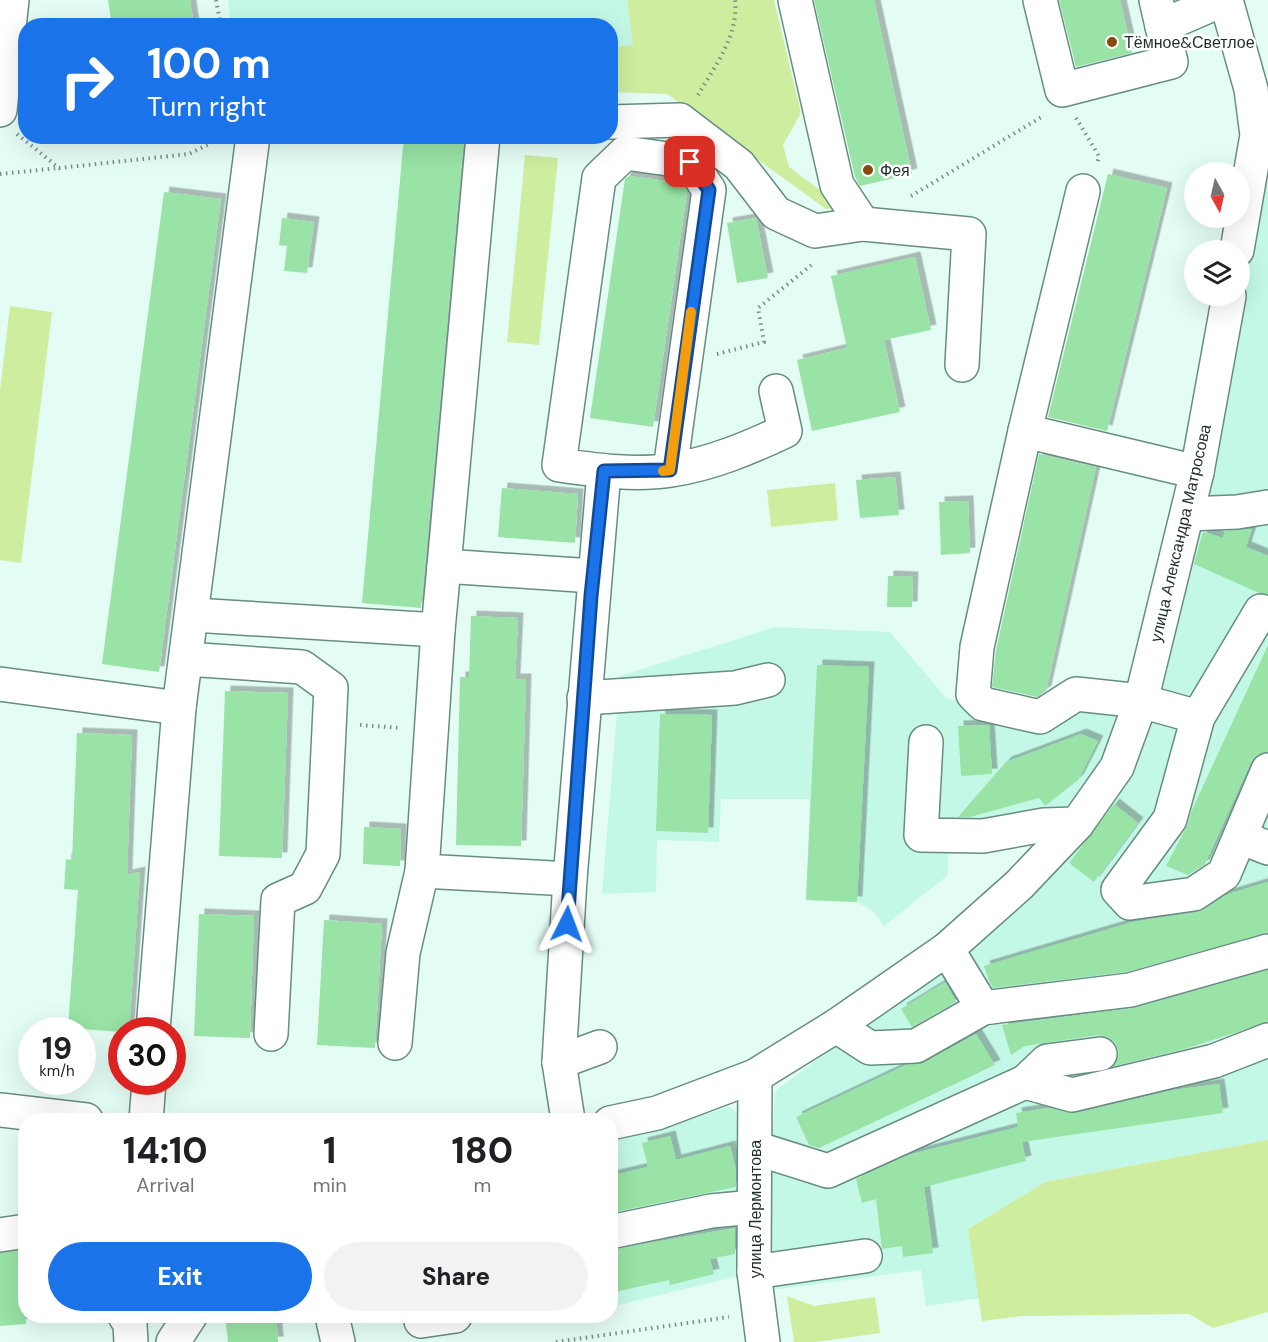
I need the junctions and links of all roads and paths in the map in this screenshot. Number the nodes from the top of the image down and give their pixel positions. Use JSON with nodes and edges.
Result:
{"nodes":[{"id":1,"x":12,"y":0,"type":"edge"},
{"id":2,"x":216,"y":0,"type":"edge"},
{"id":3,"x":735,"y":0,"type":"edge"},
{"id":4,"x":795,"y":0,"type":"edge"},
{"id":5,"x":1040,"y":0,"type":"edge"},
{"id":6,"x":1224,"y":0,"type":"edge"},
{"id":7,"x":1159,"y":13,"type":"edge"},
{"id":8,"x":219,"y":18,"type":"edge"},
{"id":9,"x":698,"y":96,"type":"dead end"},
{"id":10,"x":1072,"y":111,"type":"dead end"},
{"id":11,"x":4,"y":118,"type":"edge"},
{"id":12,"x":618,"y":122,"type":"edge"},
{"id":13,"x":18,"y":131,"type":"edge"},
{"id":14,"x":1017,"y":132,"type":"dead end"},
{"id":15,"x":32,"y":144,"type":"edge"},
{"id":16,"x":208,"y":144,"type":"edge"},
{"id":17,"x":252,"y":144,"type":"edge"},
{"id":18,"x":482,"y":144,"type":"edge"},
{"id":19,"x":1099,"y":156,"type":"dead end"},
{"id":20,"x":58,"y":168,"type":"junction"},
{"id":21,"x":0,"y":174,"type":"edge"},
{"id":22,"x":1083,"y":191,"type":"dead end"},
{"id":23,"x":863,"y":224,"type":"junction"},
{"id":24,"x":1239,"y":240,"type":"edge"},
{"id":25,"x":819,"y":259,"type":"dead end"},
{"id":26,"x":1226,"y":306,"type":"edge"},
{"id":27,"x":684,"y":362,"type":"junction"},
{"id":28,"x":962,"y":365,"type":"dead end"},
{"id":29,"x":776,"y":392,"type":"dead end"},
{"id":30,"x":1024,"y":431,"type":"junction"},
{"id":31,"x":670,"y":470,"type":"junction"},
{"id":32,"x":604,"y":471,"type":"junction"},
{"id":33,"x":1197,"y":472,"type":"junction"},
{"id":34,"x":1268,"y":507,"type":"edge"},
{"id":35,"x":1188,"y":514,"type":"junction"},
{"id":36,"x":444,"y":566,"type":"junction"},
{"id":37,"x":593,"y":576,"type":"junction"},
{"id":38,"x":1261,"y":610,"type":"dead end"},
{"id":39,"x":193,"y":615,"type":"junction"},
{"id":40,"x":438,"y":630,"type":"junction"},
{"id":41,"x":186,"y":659,"type":"junction"},
{"id":42,"x":768,"y":680,"type":"dead end"},
{"id":43,"x":0,"y":684,"type":"edge"},
{"id":44,"x":584,"y":699,"type":"junction"},
{"id":45,"x":1141,"y":701,"type":"junction"},
{"id":46,"x":179,"y":708,"type":"junction"},
{"id":47,"x":1198,"y":717,"type":"junction"},
{"id":48,"x":926,"y":742,"type":"dead end"},
{"id":49,"x":1268,"y":770,"type":"edge"},
{"id":50,"x":1077,"y":824,"type":"junction"},
{"id":51,"x":1254,"y":843,"type":"edge"},
{"id":52,"x":422,"y":871,"type":"junction"},
{"id":53,"x":570,"y":879,"type":"junction"},
{"id":54,"x":947,"y":949,"type":"junction"},
{"id":55,"x":1268,"y":951,"type":"edge"},
{"id":56,"x":983,"y":1008,"type":"junction"},
{"id":57,"x":154,"y":1017,"type":"edge"},
{"id":58,"x":836,"y":1026,"type":"junction"},
{"id":59,"x":271,"y":1034,"type":"dead end"},
{"id":60,"x":1268,"y":1040,"type":"edge"},
{"id":61,"x":395,"y":1043,"type":"dead end"},
{"id":62,"x":600,"y":1047,"type":"dead end"},
{"id":63,"x":1100,"y":1054,"type":"dead end"},
{"id":64,"x":559,"y":1062,"type":"junction"},
{"id":65,"x":755,"y":1076,"type":"junction"},
{"id":66,"x":1024,"y":1082,"type":"junction"},
{"id":67,"x":148,"y":1095,"type":"edge"},
{"id":68,"x":0,"y":1110,"type":"edge"},
{"id":69,"x":26,"y":1113,"type":"edge"},
{"id":70,"x":147,"y":1113,"type":"edge"},
{"id":71,"x":567,"y":1113,"type":"edge"},
{"id":72,"x":618,"y":1121,"type":"edge"},
{"id":73,"x":755,"y":1148,"type":"junction"},
{"id":74,"x":754,"y":1207,"type":"junction"},
{"id":75,"x":618,"y":1230,"type":"edge"},
{"id":76,"x":18,"y":1232,"type":"edge"},
{"id":77,"x":0,"y":1235,"type":"edge"},
{"id":78,"x":865,"y":1256,"type":"dead end"},
{"id":79,"x":754,"y":1272,"type":"junction"},
{"id":80,"x":129,"y":1323,"type":"edge"},
{"id":81,"x":185,"y":1323,"type":"edge"},
{"id":82,"x":334,"y":1323,"type":"edge"},
{"id":83,"x":761,"y":1327,"type":"edge"},
{"id":84,"x":131,"y":1342,"type":"edge"},
{"id":85,"x":173,"y":1342,"type":"edge"},
{"id":86,"x":338,"y":1342,"type":"edge"},
{"id":87,"x":556,"y":1342,"type":"edge"}],
"edges":[{"from":1,"to":11,"type":"street"},
{"from":2,"to":8,"type":"path"},
{"from":3,"to":9,"type":"path"},
{"from":4,"to":23,"type":"street"},
{"from":5,"to":7,"type":"street"},
{"from":6,"to":7,"type":"street"},
{"from":6,"to":24,"type":"street"},
{"from":10,"to":19,"type":"path"},
{"from":11,"to":13,"type":"path"},
{"from":12,"to":23,"type":"street"},
{"from":14,"to":23,"type":"path"},
{"from":15,"to":20,"type":"path"},
{"from":16,"to":20,"type":"path"},
{"from":17,"to":39,"type":"street"},
{"from":18,"to":36,"type":"street"},
{"from":20,"to":21,"type":"path"},
{"from":22,"to":30,"type":"street"},
{"from":23,"to":28,"type":"street"},
{"from":25,"to":27,"type":"path"},
{"from":26,"to":33,"type":"street","name":"улица Александра Матросова"},
{"from":27,"to":31,"type":"street"},
{"from":27,"to":32,"type":"street"},
{"from":29,"to":31,"type":"street"},
{"from":30,"to":33,"type":"street"},
{"from":30,"to":45,"type":"street"},
{"from":31,"to":32,"type":"street"},
{"from":32,"to":37,"type":"street"},
{"from":33,"to":35,"type":"street","name":"улица Александра Матросова"},
{"from":34,"to":35,"type":"street"},
{"from":35,"to":45,"type":"street","name":"улица Александра Матросова"},
{"from":36,"to":37,"type":"street"},
{"from":36,"to":40,"type":"street"},
{"from":37,"to":44,"type":"street"},
{"from":38,"to":47,"type":"street"},
{"from":39,"to":40,"type":"street"},
{"from":39,"to":41,"type":"street"},
{"from":40,"to":52,"type":"street"},
{"from":41,"to":46,"type":"street"},
{"from":41,"to":59,"type":"street"},
{"from":42,"to":44,"type":"street"},
{"from":43,"to":46,"type":"street"},
{"from":44,"to":53,"type":"street"},
{"from":45,"to":47,"type":"street"},
{"from":45,"to":50,"type":"street","name":"улица Александра Матросова"},
{"from":46,"to":57,"type":"street"},
{"from":47,"to":51,"type":"street"},
{"from":48,"to":50,"type":"street"},
{"from":49,"to":51,"type":"street"},
{"from":50,"to":54,"type":"street","name":"улица Александра Матросова"},
{"from":52,"to":53,"type":"street"},
{"from":52,"to":61,"type":"street"},
{"from":53,"to":64,"type":"street"},
{"from":54,"to":56,"type":"street"},
{"from":54,"to":58,"type":"street","name":"улица Александра Матросова"},
{"from":55,"to":56,"type":"street"},
{"from":56,"to":58,"type":"street"},
{"from":58,"to":65,"type":"street","name":"улица Александра Матросова"},
{"from":60,"to":66,"type":"street"},
{"from":62,"to":64,"type":"street"},
{"from":63,"to":66,"type":"street"},
{"from":64,"to":71,"type":"street"},
{"from":65,"to":72,"type":"street","name":"улица Александра Матросова"},
{"from":65,"to":73,"type":"street","name":"улица Лермонтова"},
{"from":66,"to":73,"type":"street"},
{"from":67,"to":70,"type":"street"},
{"from":68,"to":69,"type":"street"},
{"from":73,"to":74,"type":"street","name":"улица Лермонтова"},
{"from":74,"to":75,"type":"street"},
{"from":74,"to":79,"type":"street","name":"улица Лермонтова"},
{"from":76,"to":77,"type":"street"},
{"from":78,"to":79,"type":"street"},
{"from":79,"to":83,"type":"street","name":"улица Лермонтова"},
{"from":80,"to":84,"type":"street"},
{"from":81,"to":85,"type":"street"},
{"from":82,"to":86,"type":"street"},
{"from":83,"to":87,"type":"path"}]}
